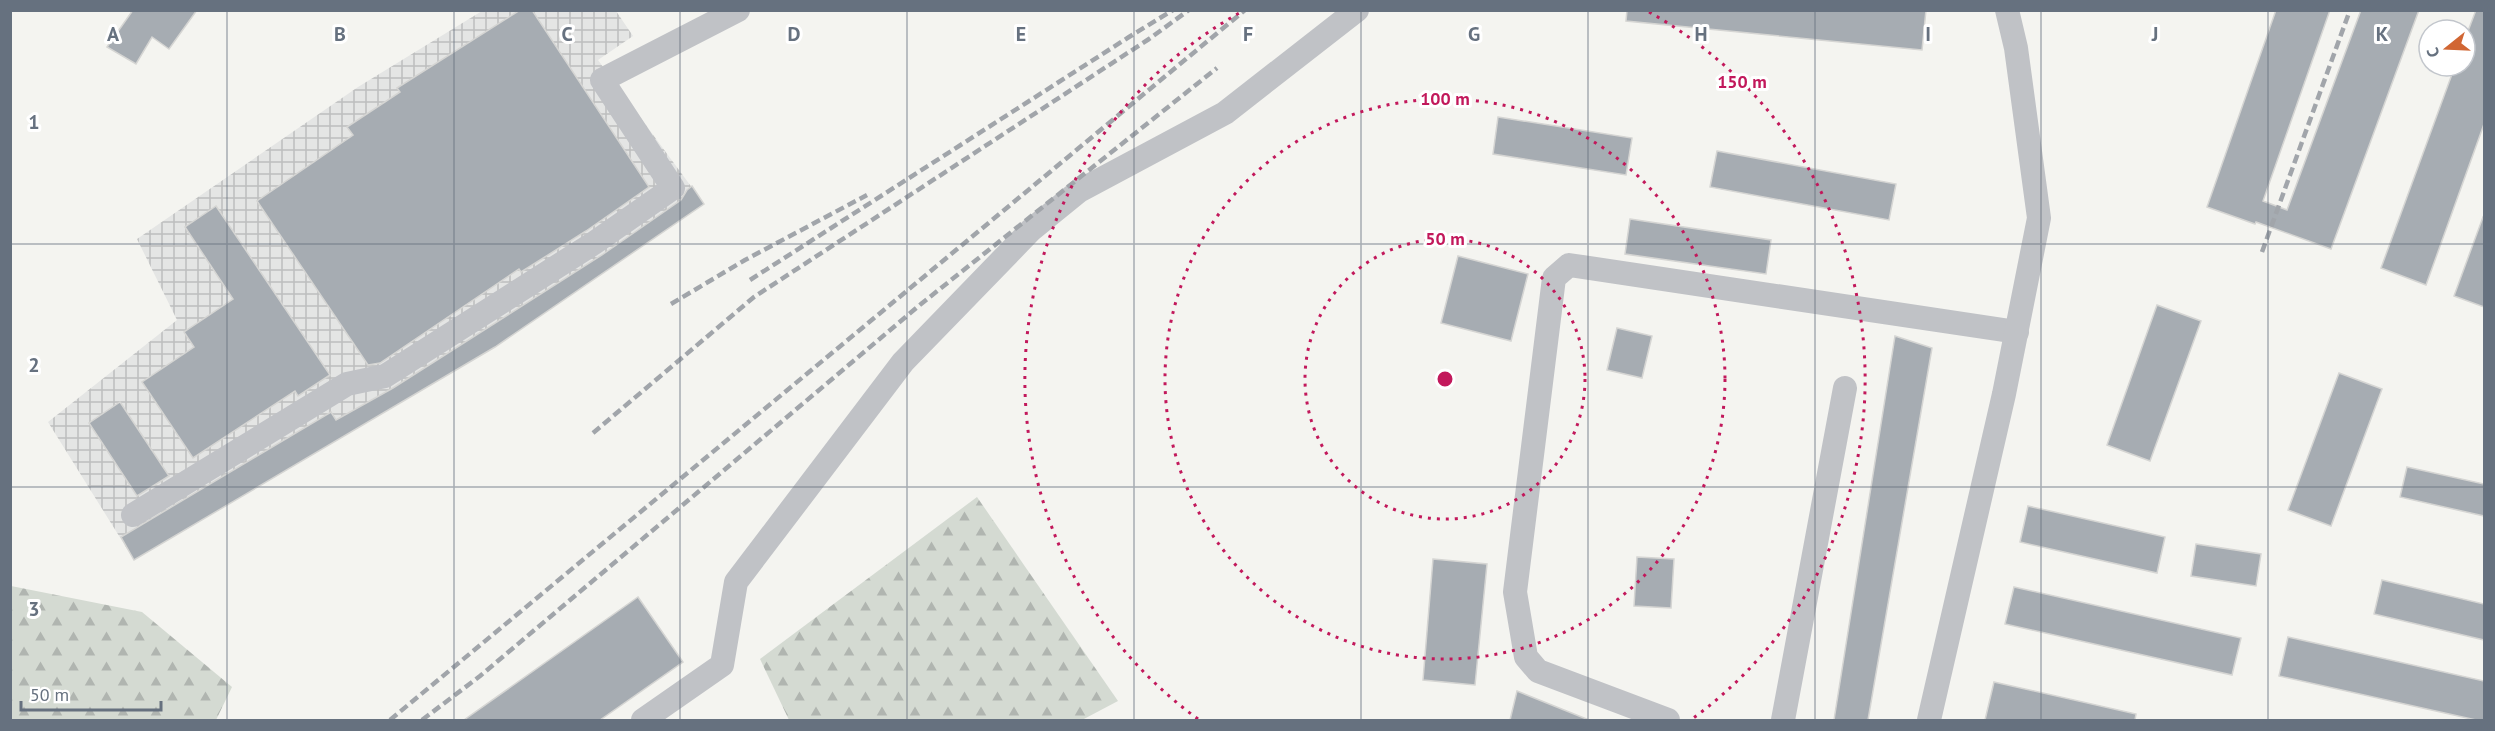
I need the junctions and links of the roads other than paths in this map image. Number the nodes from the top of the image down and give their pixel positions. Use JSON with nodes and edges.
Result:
{"nodes":[{"id":1,"x":738,"y":10,"type":"edge"},
{"id":2,"x":1357,"y":10,"type":"edge"},
{"id":3,"x":2007,"y":10,"type":"edge"},
{"id":4,"x":2017,"y":332,"type":"junction"},
{"id":5,"x":1845,"y":388,"type":"dead end"},
{"id":6,"x":133,"y":515,"type":"dead end"},
{"id":7,"x":642,"y":720,"type":"edge"},
{"id":8,"x":1668,"y":720,"type":"edge"},
{"id":9,"x":1784,"y":720,"type":"edge"},
{"id":10,"x":1929,"y":720,"type":"edge"}],
"edges":[{"from":1,"to":6,"type":"lane"},
{"from":2,"to":7,"type":"lane"},
{"from":3,"to":4,"type":"lane"},
{"from":4,"to":8,"type":"lane"},
{"from":4,"to":10,"type":"lane"},
{"from":5,"to":9,"type":"lane"}]}
